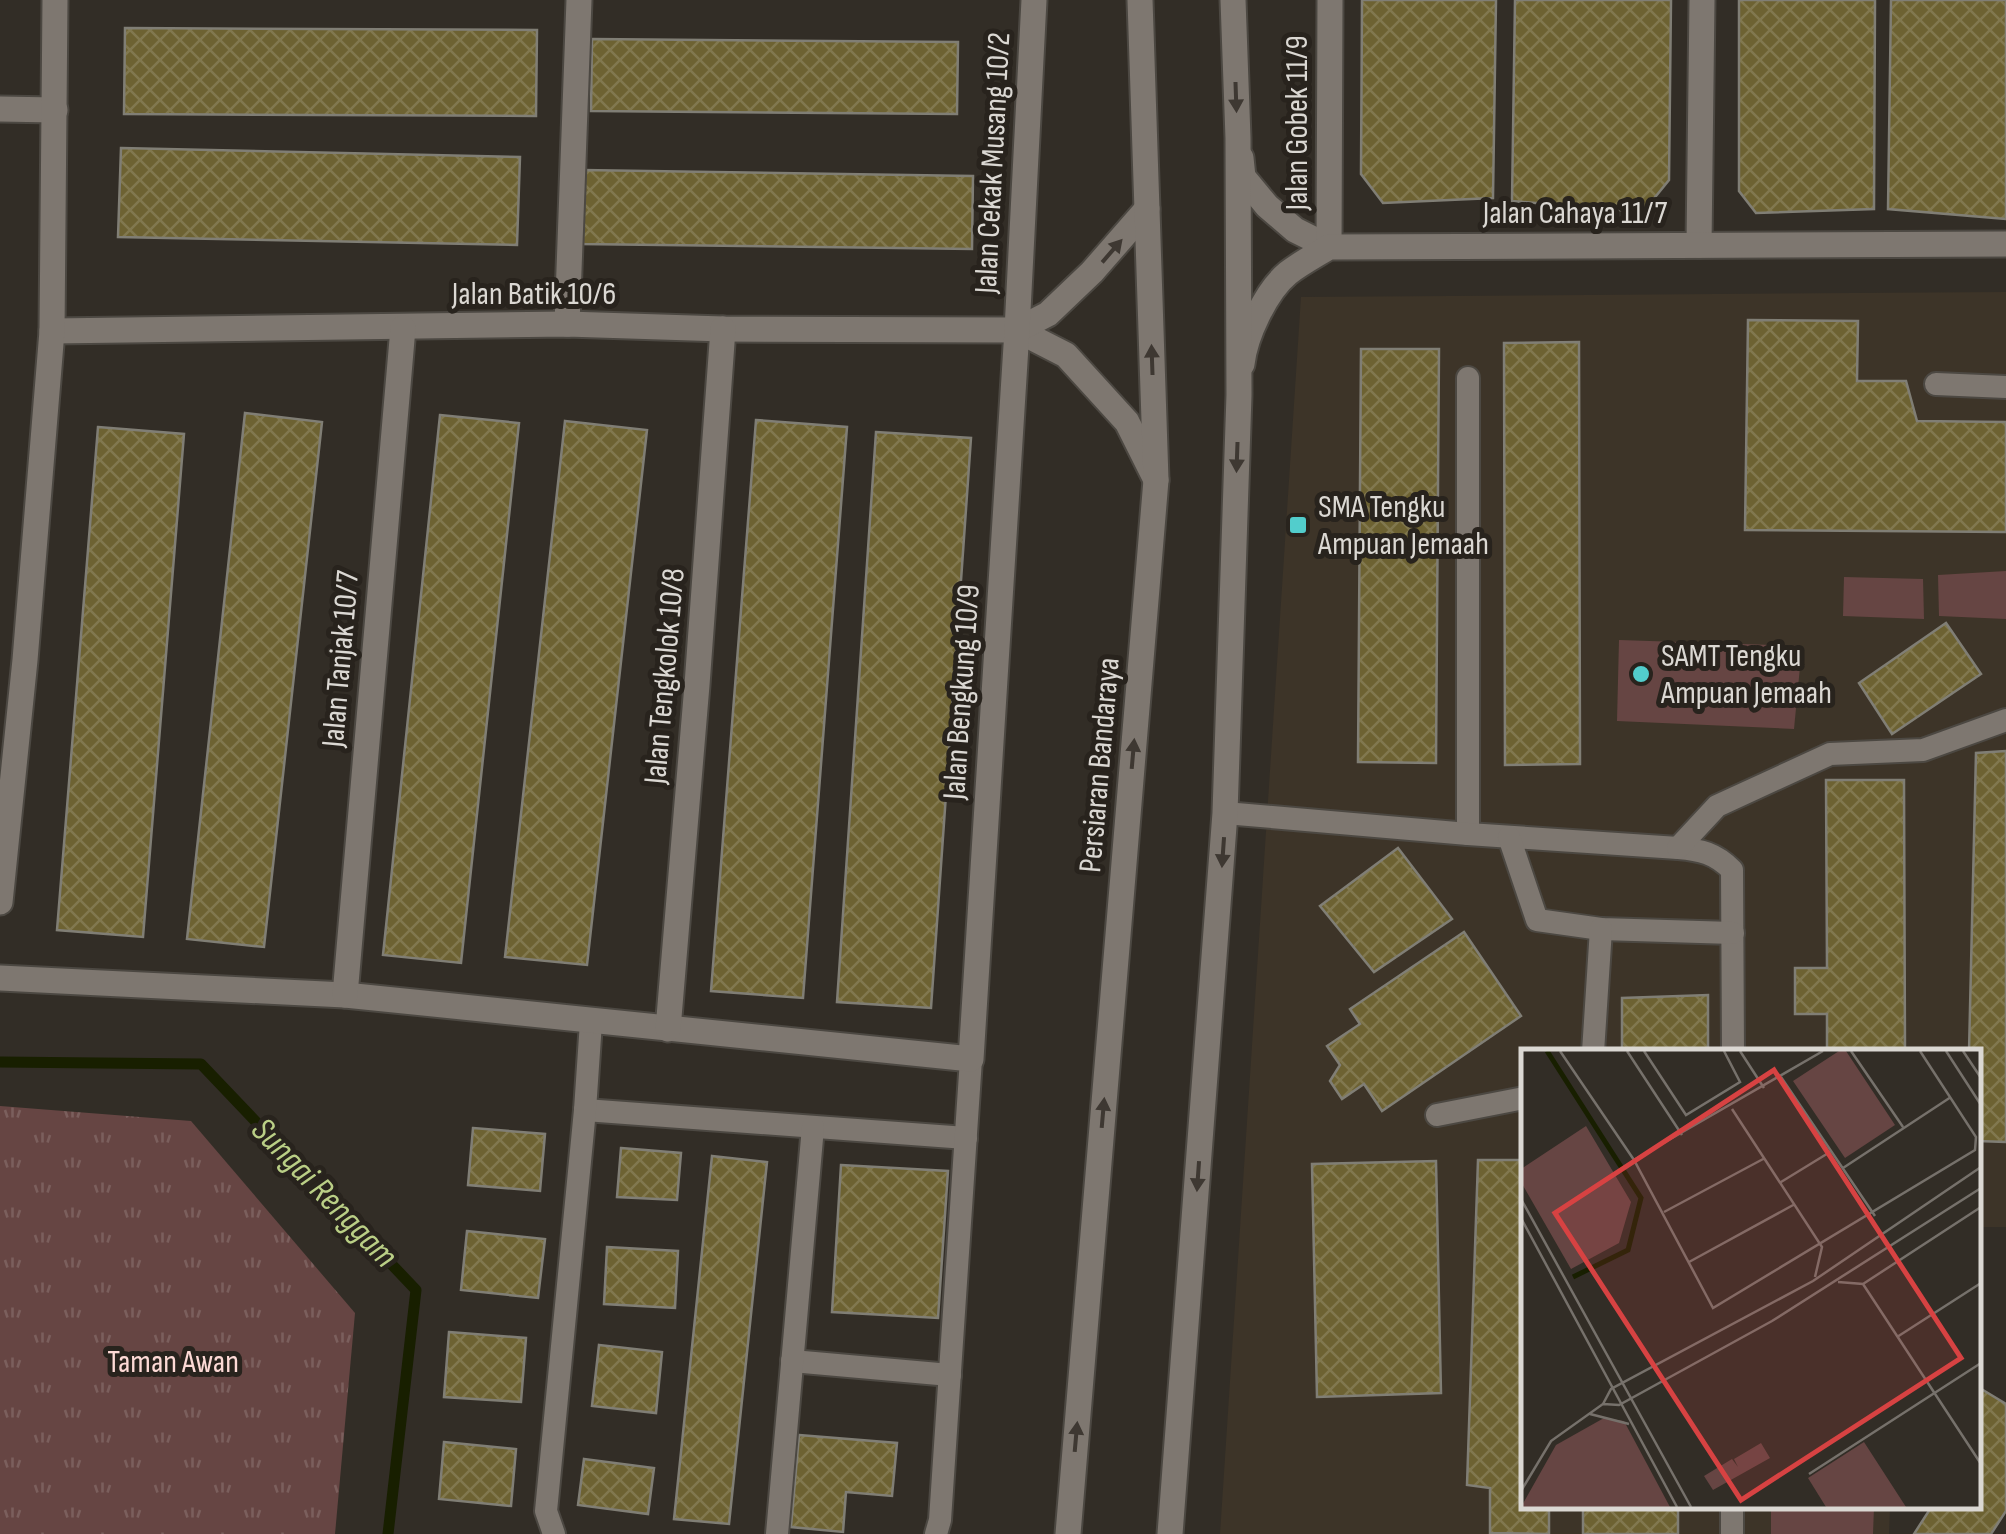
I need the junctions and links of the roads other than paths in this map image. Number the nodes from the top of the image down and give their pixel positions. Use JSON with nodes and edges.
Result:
{"nodes":[{"id":1,"x":55,"y":0,"type":"edge"},
{"id":2,"x":578,"y":0,"type":"edge"},
{"id":3,"x":1034,"y":0,"type":"edge"},
{"id":4,"x":1140,"y":0,"type":"edge"},
{"id":5,"x":1233,"y":0,"type":"edge"},
{"id":6,"x":1330,"y":0,"type":"edge"},
{"id":7,"x":1702,"y":0,"type":"edge"},
{"id":8,"x":0,"y":109,"type":"edge"},
{"id":9,"x":55,"y":110,"type":"junction"},
{"id":10,"x":1238,"y":138,"type":"junction"},
{"id":11,"x":1148,"y":210,"type":"junction"},
{"id":12,"x":2006,"y":244,"type":"edge"},
{"id":13,"x":1700,"y":245,"type":"junction"},
{"id":14,"x":1329,"y":247,"type":"junction"},
{"id":15,"x":568,"y":324,"type":"junction"},
{"id":16,"x":402,"y":328,"type":"junction"},
{"id":17,"x":724,"y":329,"type":"junction"},
{"id":18,"x":1017,"y":330,"type":"junction"},
{"id":19,"x":52,"y":331,"type":"junction"},
{"id":20,"x":1468,"y":378,"type":"dead end"},
{"id":21,"x":1936,"y":384,"type":"dead end"},
{"id":22,"x":2006,"y":387,"type":"edge"},
{"id":23,"x":1238,"y":395,"type":"junction"},
{"id":24,"x":1156,"y":480,"type":"junction"},
{"id":25,"x":13,"y":660,"type":"edge"},
{"id":26,"x":2006,"y":720,"type":"edge"},
{"id":27,"x":1226,"y":813,"type":"junction"},
{"id":28,"x":1468,"y":834,"type":"junction"},
{"id":29,"x":1509,"y":837,"type":"junction"},
{"id":30,"x":1678,"y":848,"type":"junction"},
{"id":31,"x":0,"y":902,"type":"edge"},
{"id":32,"x":1601,"y":929,"type":"junction"},
{"id":33,"x":1733,"y":932,"type":"junction"},
{"id":34,"x":0,"y":978,"type":"edge"},
{"id":35,"x":344,"y":995,"type":"junction"},
{"id":36,"x":591,"y":1022,"type":"junction"},
{"id":37,"x":668,"y":1029,"type":"junction"},
{"id":38,"x":1593,"y":1049,"type":"edge"},
{"id":39,"x":1733,"y":1049,"type":"edge"},
{"id":40,"x":971,"y":1058,"type":"junction"},
{"id":41,"x":1521,"y":1099,"type":"edge"},
{"id":42,"x":585,"y":1110,"type":"junction"},
{"id":43,"x":1437,"y":1115,"type":"dead end"},
{"id":44,"x":813,"y":1127,"type":"junction"},
{"id":45,"x":966,"y":1138,"type":"junction"},
{"id":46,"x":792,"y":1361,"type":"junction"},
{"id":47,"x":950,"y":1376,"type":"junction"},
{"id":48,"x":554,"y":1534,"type":"edge"},
{"id":49,"x":776,"y":1534,"type":"edge"},
{"id":50,"x":936,"y":1534,"type":"edge"},
{"id":51,"x":1068,"y":1534,"type":"edge"},
{"id":52,"x":1170,"y":1534,"type":"edge"}],
"edges":[{"from":1,"to":9,"type":"street"},
{"from":2,"to":15,"type":"street"},
{"from":3,"to":18,"type":"street","name":"Jalan Cekak Musang 10/2"},
{"from":4,"to":11,"type":"street","name":"Persiaran Bandaraya"},
{"from":5,"to":10,"type":"street","one_way":true},
{"from":6,"to":14,"type":"street","name":"Jalan Gobek 11/9"},
{"from":7,"to":13,"type":"street"},
{"from":8,"to":9,"type":"street"},
{"from":9,"to":19,"type":"street"},
{"from":10,"to":14,"type":"street"},
{"from":10,"to":23,"type":"street"},
{"from":18,"to":11,"type":"street","one_way":true},
{"from":24,"to":11,"type":"street","name":"Persiaran Bandaraya","one_way":true},
{"from":12,"to":13,"type":"street","name":"Jalan Cahaya 11/7"},
{"from":13,"to":14,"type":"street","name":"Jalan Cahaya 11/7"},
{"from":14,"to":23,"type":"street"},
{"from":15,"to":16,"type":"street","name":"Jalan Batik 10/6"},
{"from":15,"to":17,"type":"street","name":"Jalan Batik 10/6"},
{"from":16,"to":19,"type":"street","name":"Jalan Batik 10/6"},
{"from":16,"to":35,"type":"street","name":"Jalan Tanjak 10/7"},
{"from":17,"to":18,"type":"street","name":"Jalan Batik 10/6"},
{"from":17,"to":37,"type":"street","name":"Jalan Tengkolok 10/8"},
{"from":18,"to":24,"type":"street","name":"Jalan Batik 10/6"},
{"from":18,"to":40,"type":"street","name":"Jalan Bengkung 10/9"},
{"from":19,"to":25,"type":"street"},
{"from":20,"to":28,"type":"lane"},
{"from":21,"to":22,"type":"lane"},
{"from":23,"to":27,"type":"street","one_way":true},
{"from":51,"to":24,"type":"street","name":"Persiaran Bandaraya","one_way":true},
{"from":25,"to":31,"type":"street"},
{"from":26,"to":30,"type":"lane"},
{"from":27,"to":28,"type":"lane"},
{"from":27,"to":52,"type":"street","one_way":true},
{"from":28,"to":29,"type":"lane"},
{"from":29,"to":30,"type":"lane"},
{"from":29,"to":32,"type":"lane"},
{"from":30,"to":33,"type":"lane"},
{"from":32,"to":33,"type":"lane"},
{"from":32,"to":38,"type":"lane"},
{"from":33,"to":39,"type":"lane"},
{"from":34,"to":35,"type":"street"},
{"from":35,"to":36,"type":"street"},
{"from":36,"to":37,"type":"street"},
{"from":36,"to":42,"type":"lane"},
{"from":37,"to":40,"type":"street"},
{"from":40,"to":45,"type":"lane"},
{"from":41,"to":43,"type":"lane"},
{"from":42,"to":44,"type":"lane"},
{"from":42,"to":48,"type":"lane"},
{"from":44,"to":45,"type":"lane"},
{"from":44,"to":46,"type":"lane"},
{"from":45,"to":47,"type":"lane"},
{"from":46,"to":47,"type":"lane"},
{"from":46,"to":49,"type":"lane"},
{"from":47,"to":50,"type":"lane"}]}
